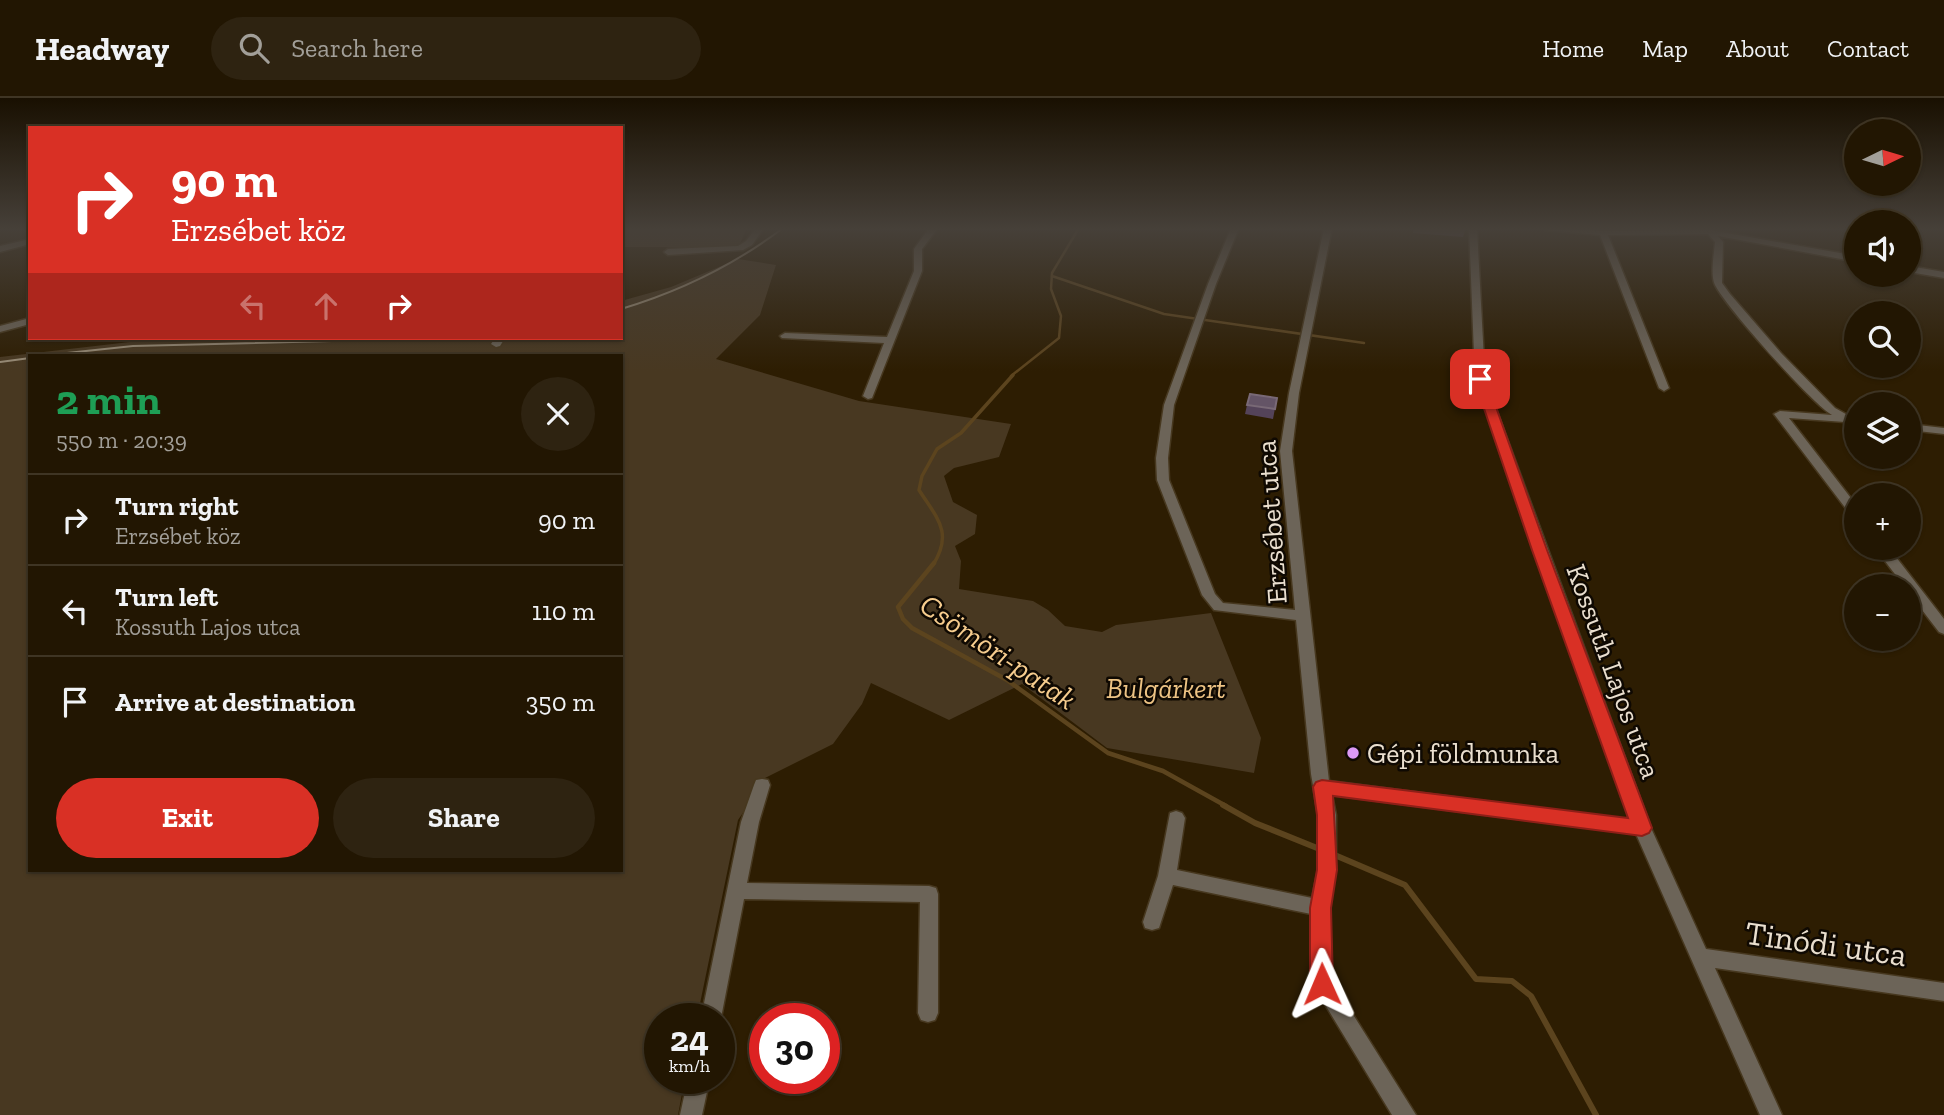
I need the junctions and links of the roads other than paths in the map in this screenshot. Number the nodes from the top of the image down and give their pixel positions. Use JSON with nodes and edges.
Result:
{"nodes":[{"id":1,"x":916,"y":275,"type":"edge"},
{"id":2,"x":1217,"y":275,"type":"edge"},
{"id":3,"x":1318,"y":275,"type":"edge"},
{"id":4,"x":1475,"y":275,"type":"edge"},
{"id":5,"x":1622,"y":275,"type":"edge"},
{"id":6,"x":1718,"y":275,"type":"edge"},
{"id":7,"x":28,"y":322,"type":"edge"},
{"id":8,"x":0,"y":329,"type":"edge"},
{"id":9,"x":785,"y":336,"type":"dead end"},
{"id":10,"x":890,"y":340,"type":"junction"},
{"id":11,"x":1664,"y":388,"type":"dead end"},
{"id":12,"x":868,"y":396,"type":"dead end"},
{"id":13,"x":1844,"y":416,"type":"edge"},
{"id":14,"x":1844,"y":418,"type":"edge"},
{"id":15,"x":1921,"y":428,"type":"edge"},
{"id":16,"x":1944,"y":431,"type":"edge"},
{"id":17,"x":1844,"y":498,"type":"edge"},
{"id":18,"x":1891,"y":560,"type":"edge"},
{"id":19,"x":1304,"y":616,"type":"junction"},
{"id":20,"x":1944,"y":629,"type":"edge"},
{"id":21,"x":762,"y":785,"type":"dead end"},
{"id":22,"x":1322,"y":787,"type":"junction"},
{"id":23,"x":1176,"y":818,"type":"dead end"},
{"id":24,"x":1642,"y":828,"type":"junction"},
{"id":25,"x":1167,"y":876,"type":"junction"},
{"id":26,"x":737,"y":891,"type":"junction"},
{"id":27,"x":1320,"y":908,"type":"junction"},
{"id":28,"x":1152,"y":922,"type":"dead end"},
{"id":29,"x":1699,"y":957,"type":"junction"},
{"id":30,"x":1944,"y":992,"type":"edge"},
{"id":31,"x":714,"y":1003,"type":"edge"},
{"id":32,"x":928,"y":1013,"type":"dead end"},
{"id":33,"x":696,"y":1094,"type":"edge"},
{"id":34,"x":691,"y":1115,"type":"edge"},
{"id":35,"x":1405,"y":1115,"type":"edge"},
{"id":36,"x":1771,"y":1115,"type":"edge"}],
"edges":[{"from":1,"to":10,"type":"street"},
{"from":2,"to":19,"type":"street"},
{"from":3,"to":19,"type":"street","name":"Erzsébet utca"},
{"from":4,"to":24,"type":"street","name":"Kossuth Lajos utca"},
{"from":5,"to":11,"type":"street"},
{"from":6,"to":13,"type":"street"},
{"from":7,"to":8,"type":"street"},
{"from":9,"to":10,"type":"street"},
{"from":10,"to":12,"type":"street"},
{"from":14,"to":17,"type":"street"},
{"from":15,"to":16,"type":"street"},
{"from":18,"to":20,"type":"street"},
{"from":19,"to":22,"type":"street","name":"Erzsébet utca"},
{"from":21,"to":26,"type":"street"},
{"from":22,"to":24,"type":"street"},
{"from":22,"to":27,"type":"street","name":"Erzsébet utca"},
{"from":23,"to":25,"type":"street"},
{"from":24,"to":29,"type":"street","name":"Kossuth Lajos utca"},
{"from":25,"to":27,"type":"street"},
{"from":25,"to":28,"type":"street"},
{"from":26,"to":31,"type":"street"},
{"from":26,"to":32,"type":"street"},
{"from":27,"to":35,"type":"street","name":"Erzsébet utca"},
{"from":29,"to":30,"type":"street","name":"Tinódi utca"},
{"from":29,"to":36,"type":"street","name":"Kossuth Lajos utca"},
{"from":33,"to":34,"type":"street"}]}
